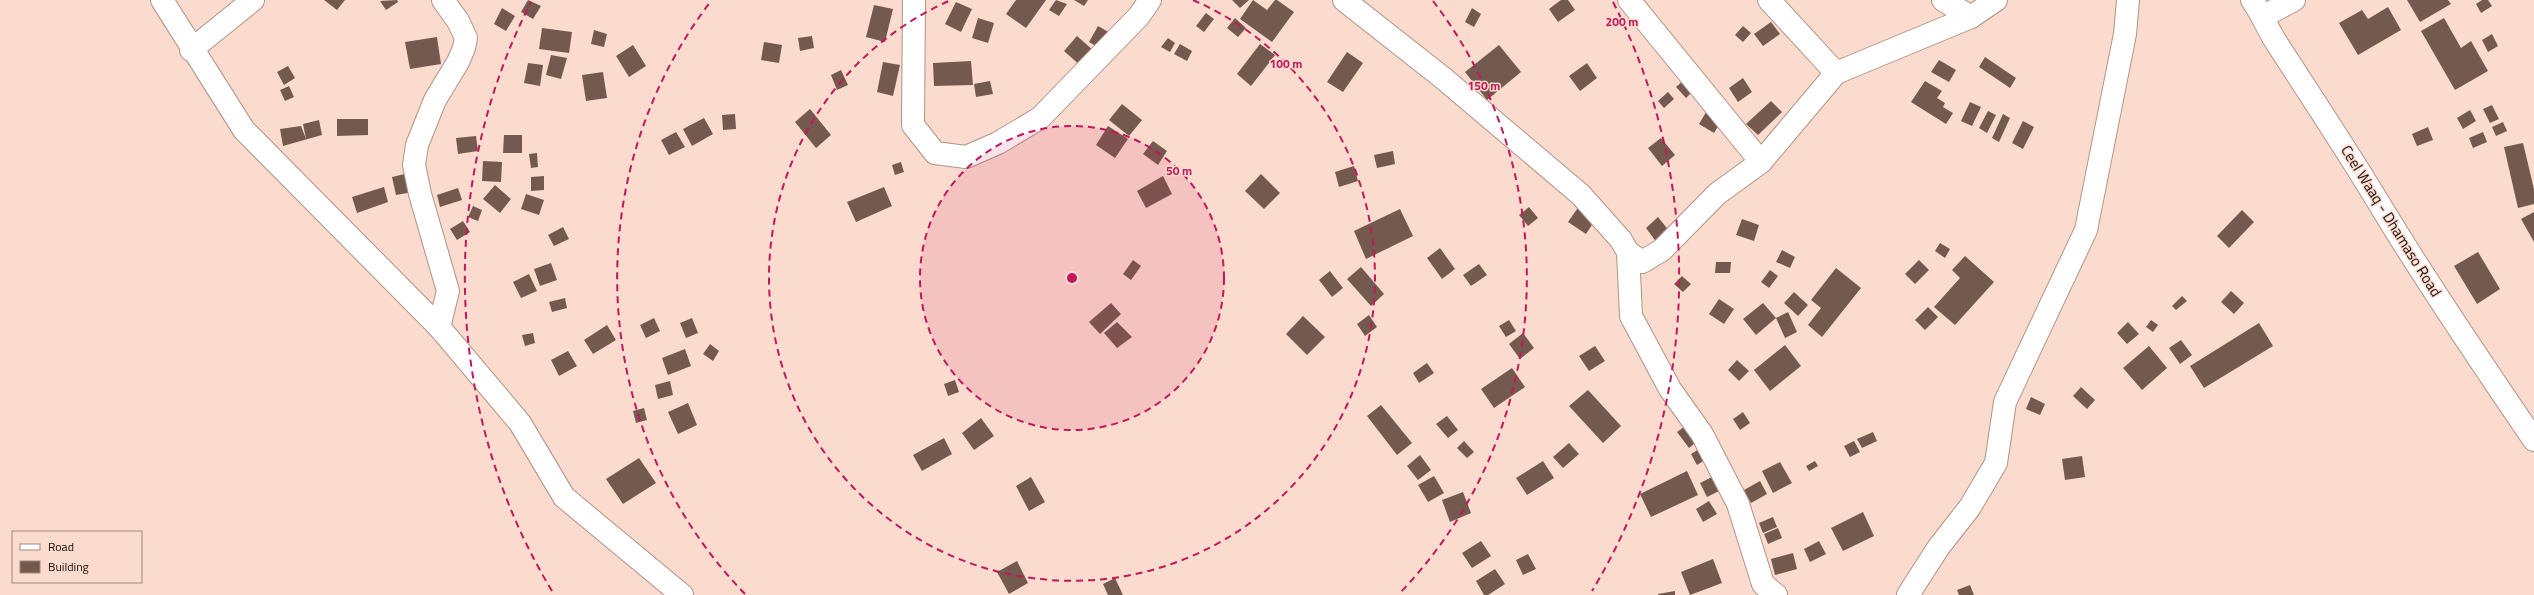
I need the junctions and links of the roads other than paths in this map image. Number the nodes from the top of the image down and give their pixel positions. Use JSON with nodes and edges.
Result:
{"nodes":[{"id":1,"x":162,"y":0,"type":"edge"},
{"id":2,"x":253,"y":0,"type":"edge"},
{"id":3,"x":443,"y":0,"type":"edge"},
{"id":4,"x":914,"y":0,"type":"edge"},
{"id":5,"x":1150,"y":0,"type":"edge"},
{"id":6,"x":1344,"y":0,"type":"edge"},
{"id":7,"x":1629,"y":0,"type":"edge"},
{"id":8,"x":1769,"y":0,"type":"edge"},
{"id":9,"x":1943,"y":0,"type":"edge"},
{"id":10,"x":1996,"y":0,"type":"edge"},
{"id":11,"x":2128,"y":0,"type":"edge"},
{"id":12,"x":2294,"y":0,"type":"edge"},
{"id":13,"x":2258,"y":8,"type":"edge"},
{"id":14,"x":1971,"y":17,"type":"junction"},
{"id":15,"x":191,"y":50,"type":"junction"},
{"id":16,"x":1836,"y":73,"type":"junction"},
{"id":17,"x":1761,"y":162,"type":"junction"},
{"id":18,"x":1628,"y":252,"type":"junction"},
{"id":19,"x":439,"y":327,"type":"junction"},
{"id":20,"x":2534,"y":440,"type":"edge"},
{"id":21,"x":682,"y":595,"type":"edge"},
{"id":22,"x":1776,"y":595,"type":"edge"},
{"id":23,"x":1908,"y":595,"type":"edge"}],
"edges":[{"from":1,"to":15,"type":"street"},
{"from":2,"to":15,"type":"street"},
{"from":3,"to":19,"type":"street"},
{"from":4,"to":5,"type":"street"},
{"from":6,"to":18,"type":"street"},
{"from":7,"to":17,"type":"street"},
{"from":8,"to":16,"type":"street"},
{"from":9,"to":14,"type":"street"},
{"from":10,"to":14,"type":"street"},
{"from":11,"to":23,"type":"street"},
{"from":12,"to":13,"type":"street"},
{"from":13,"to":20,"type":"street","name":"Ceel Waaq - Dhamaso Road"},
{"from":14,"to":16,"type":"street"},
{"from":15,"to":19,"type":"street"},
{"from":16,"to":17,"type":"street"},
{"from":17,"to":18,"type":"street"},
{"from":18,"to":22,"type":"street"},
{"from":19,"to":21,"type":"street"}]}
